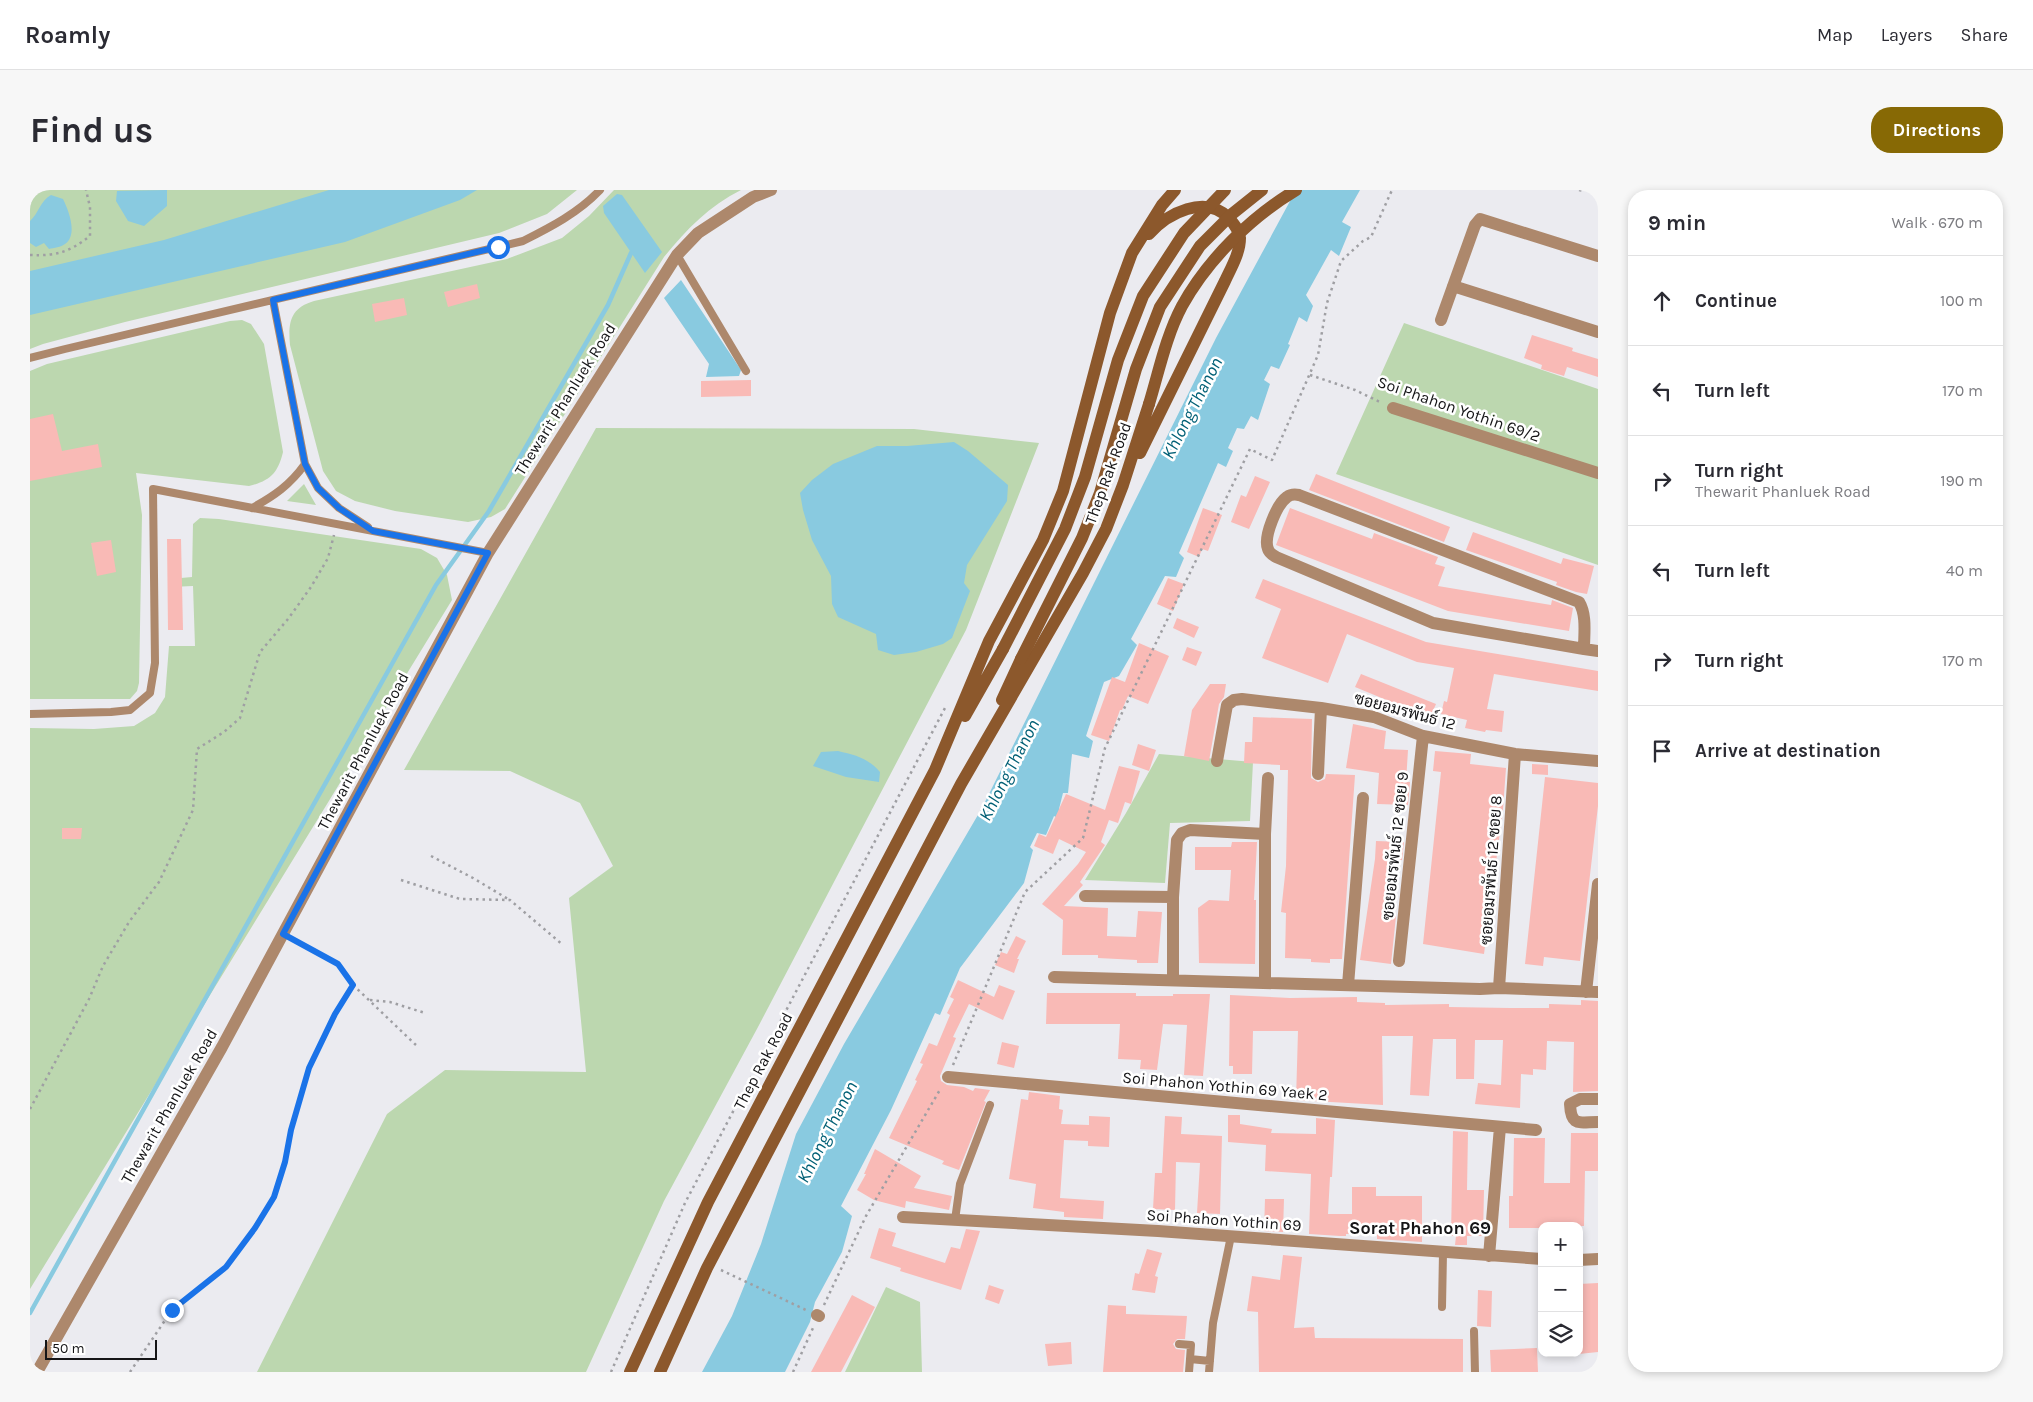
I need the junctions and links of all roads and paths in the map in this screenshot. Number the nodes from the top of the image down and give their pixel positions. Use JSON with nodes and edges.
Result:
{"nodes":[{"id":1,"x":34,"y":190,"type":"edge"},
{"id":2,"x":86,"y":190,"type":"edge"},
{"id":3,"x":600,"y":190,"type":"edge"},
{"id":4,"x":771,"y":190,"type":"edge"},
{"id":5,"x":1175,"y":190,"type":"edge"},
{"id":6,"x":1225,"y":190,"type":"edge"},
{"id":7,"x":1262,"y":190,"type":"edge"},
{"id":8,"x":1296,"y":190,"type":"edge"},
{"id":9,"x":1392,"y":190,"type":"edge"},
{"id":10,"x":1579,"y":190,"type":"edge"},
{"id":11,"x":1584,"y":191,"type":"dead end"},
{"id":12,"x":30,"y":200,"type":"edge"},
{"id":13,"x":1132,"y":253,"type":"junction"},
{"id":14,"x":30,"y":255,"type":"edge"},
{"id":15,"x":1598,"y":256,"type":"edge"},
{"id":16,"x":673,"y":260,"type":"junction"},
{"id":17,"x":1453,"y":286,"type":"junction"},
{"id":18,"x":273,"y":300,"type":"junction"},
{"id":19,"x":1441,"y":320,"type":"dead end"},
{"id":20,"x":1598,"y":332,"type":"edge"},
{"id":21,"x":30,"y":358,"type":"edge"},
{"id":22,"x":746,"y":371,"type":"dead end"},
{"id":23,"x":1310,"y":375,"type":"junction"},
{"id":24,"x":1393,"y":408,"type":"joint"},
{"id":25,"x":305,"y":464,"type":"junction"},
{"id":26,"x":1598,"y":473,"type":"edge"},
{"id":27,"x":1123,"y":485,"type":"junction"},
{"id":28,"x":252,"y":508,"type":"junction"},
{"id":29,"x":337,"y":524,"type":"junction"},
{"id":30,"x":373,"y":531,"type":"junction"},
{"id":31,"x":488,"y":553,"type":"junction"},
{"id":32,"x":1584,"y":649,"type":"junction"},
{"id":33,"x":1598,"y":651,"type":"edge"},
{"id":34,"x":950,"y":698,"type":"dead end"},
{"id":35,"x":1322,"y":708,"type":"junction"},
{"id":36,"x":30,"y":714,"type":"edge"},
{"id":37,"x":1423,"y":736,"type":"junction"},
{"id":38,"x":1514,"y":754,"type":"junction"},
{"id":39,"x":1218,"y":761,"type":"dead end"},
{"id":40,"x":1598,"y":761,"type":"edge"},
{"id":41,"x":935,"y":770,"type":"junction"},
{"id":42,"x":1318,"y":774,"type":"dead end"},
{"id":43,"x":1268,"y":778,"type":"dead end"},
{"id":44,"x":961,"y":784,"type":"junction"},
{"id":45,"x":1363,"y":798,"type":"dead end"},
{"id":46,"x":1266,"y":834,"type":"junction"},
{"id":47,"x":431,"y":856,"type":"dead end"},
{"id":48,"x":402,"y":880,"type":"dead end"},
{"id":49,"x":1598,"y":884,"type":"edge"},
{"id":50,"x":1085,"y":896,"type":"dead end"},
{"id":51,"x":1173,"y":897,"type":"junction"},
{"id":52,"x":510,"y":900,"type":"junction"},
{"id":53,"x":283,"y":934,"type":"junction"},
{"id":54,"x":563,"y":945,"type":"dead end"},
{"id":55,"x":1399,"y":961,"type":"dead end"},
{"id":56,"x":1054,"y":977,"type":"dead end"},
{"id":57,"x":1173,"y":980,"type":"junction"},
{"id":58,"x":1265,"y":983,"type":"junction"},
{"id":59,"x":353,"y":985,"type":"junction"},
{"id":60,"x":1348,"y":985,"type":"junction"},
{"id":61,"x":1499,"y":988,"type":"junction"},
{"id":62,"x":1592,"y":992,"type":"edge"},
{"id":63,"x":369,"y":1000,"type":"junction"},
{"id":64,"x":425,"y":1013,"type":"dead end"},
{"id":65,"x":417,"y":1046,"type":"dead end"},
{"id":66,"x":948,"y":1077,"type":"junction"},
{"id":67,"x":1598,"y":1099,"type":"edge"},
{"id":68,"x":990,"y":1105,"type":"dead end"},
{"id":69,"x":30,"y":1109,"type":"edge"},
{"id":70,"x":1598,"y":1122,"type":"edge"},
{"id":71,"x":1500,"y":1127,"type":"junction"},
{"id":72,"x":1536,"y":1130,"type":"dead end"},
{"id":73,"x":903,"y":1217,"type":"dead end"},
{"id":74,"x":955,"y":1220,"type":"junction"},
{"id":75,"x":1231,"y":1236,"type":"junction"},
{"id":76,"x":1443,"y":1253,"type":"junction"},
{"id":77,"x":1489,"y":1256,"type":"junction"},
{"id":78,"x":1538,"y":1259,"type":"edge"},
{"id":79,"x":1598,"y":1259,"type":"edge"},
{"id":80,"x":1583,"y":1260,"type":"edge"},
{"id":81,"x":720,"y":1270,"type":"dead end"},
{"id":82,"x":1442,"y":1307,"type":"dead end"},
{"id":83,"x":818,"y":1316,"type":"junction"},
{"id":84,"x":1474,"y":1331,"type":"dead end"},
{"id":85,"x":1179,"y":1344,"type":"dead end"},
{"id":86,"x":1190,"y":1359,"type":"junction"},
{"id":87,"x":1210,"y":1361,"type":"junction"},
{"id":88,"x":36,"y":1372,"type":"edge"},
{"id":89,"x":130,"y":1372,"type":"edge"},
{"id":90,"x":611,"y":1372,"type":"edge"},
{"id":91,"x":630,"y":1372,"type":"edge"},
{"id":92,"x":660,"y":1372,"type":"edge"},
{"id":93,"x":793,"y":1372,"type":"edge"},
{"id":94,"x":1189,"y":1372,"type":"edge"},
{"id":95,"x":1209,"y":1372,"type":"edge"},
{"id":96,"x":1475,"y":1372,"type":"edge"}],
"edges":[{"from":1,"to":12,"type":"path"},
{"from":2,"to":14,"type":"path"},
{"from":3,"to":18,"type":"lane"},
{"from":4,"to":16,"type":"street","name":"Thewarit Phanluek Road"},
{"from":5,"to":13,"type":"main road","name":"Thep Rak Road"},
{"from":6,"to":41,"type":"main road","name":"Thep Rak Road","bridge":true},
{"from":7,"to":44,"type":"main road","name":"Thep Rak Road","bridge":true},
{"from":8,"to":27,"type":"main road","name":"Thep Rak Road","bridge":true},
{"from":9,"to":23,"type":"path"},
{"from":10,"to":11,"type":"path"},
{"from":13,"to":27,"type":"main road"},
{"from":13,"to":41,"type":"main road","name":"Thep Rak Road"},
{"from":15,"to":17,"type":"street"},
{"from":16,"to":22,"type":"lane"},
{"from":16,"to":31,"type":"street","name":"Thewarit Phanluek Road"},
{"from":17,"to":19,"type":"street"},
{"from":17,"to":20,"type":"street"},
{"from":18,"to":21,"type":"lane"},
{"from":18,"to":25,"type":"lane"},
{"from":23,"to":24,"type":"path","name":"Soi Phahon Yothin 69/2"},
{"from":23,"to":66,"type":"path"},
{"from":24,"to":26,"type":"street","name":"Soi Phahon Yothin 69/2"},
{"from":25,"to":28,"type":"lane"},
{"from":25,"to":30,"type":"lane"},
{"from":27,"to":44,"type":"main road","name":"Thep Rak Road"},
{"from":28,"to":29,"type":"lane"},
{"from":28,"to":36,"type":"lane"},
{"from":29,"to":30,"type":"lane"},
{"from":29,"to":69,"type":"path"},
{"from":30,"to":31,"type":"lane"},
{"from":31,"to":53,"type":"street","name":"Thewarit Phanluek Road"},
{"from":32,"to":32,"type":"street"},
{"from":32,"to":33,"type":"street"},
{"from":34,"to":90,"type":"path"},
{"from":35,"to":37,"type":"street","name":"ซอยอมรพันธ์ 12"},
{"from":35,"to":39,"type":"street","name":"ซอยอมรพันธ์ 12"},
{"from":35,"to":42,"type":"street"},
{"from":37,"to":38,"type":"street","name":"ซอยอมรพันธ์ 12"},
{"from":37,"to":55,"type":"street","name":"ซอยอมรพันธ์ 12 ซอย 9"},
{"from":38,"to":40,"type":"street","name":"ซอยอมรพันธ์ 12"},
{"from":38,"to":61,"type":"street","name":"ซอยอมรพันธ์ 12 ซอย 8"},
{"from":41,"to":91,"type":"main road","name":"Thep Rak Road"},
{"from":43,"to":46,"type":"street"},
{"from":44,"to":92,"type":"main road","name":"Thep Rak Road"},
{"from":45,"to":60,"type":"street"},
{"from":46,"to":51,"type":"street"},
{"from":46,"to":58,"type":"street"},
{"from":47,"to":52,"type":"path"},
{"from":48,"to":52,"type":"path"},
{"from":49,"to":62,"type":"street"},
{"from":50,"to":51,"type":"street"},
{"from":51,"to":57,"type":"street"},
{"from":52,"to":54,"type":"path"},
{"from":53,"to":59,"type":"path"},
{"from":53,"to":88,"type":"street","name":"Thewarit Phanluek Road"},
{"from":56,"to":57,"type":"street"},
{"from":57,"to":58,"type":"street"},
{"from":58,"to":60,"type":"street"},
{"from":59,"to":63,"type":"path"},
{"from":59,"to":89,"type":"path"},
{"from":60,"to":61,"type":"street"},
{"from":61,"to":62,"type":"street"},
{"from":63,"to":64,"type":"path"},
{"from":63,"to":65,"type":"path"},
{"from":66,"to":71,"type":"street","name":"Soi Phahon Yothin 69 Yaek 2"},
{"from":66,"to":83,"type":"path"},
{"from":67,"to":70,"type":"street"},
{"from":68,"to":74,"type":"lane"},
{"from":71,"to":72,"type":"street","name":"Soi Phahon Yothin 69 Yaek 2"},
{"from":71,"to":77,"type":"street"},
{"from":73,"to":74,"type":"street","name":"Soi Phahon Yothin 69"},
{"from":74,"to":75,"type":"street","name":"Soi Phahon Yothin 69"},
{"from":75,"to":76,"type":"street","name":"Soi Phahon Yothin 69"},
{"from":75,"to":87,"type":"lane"},
{"from":76,"to":77,"type":"street","name":"Soi Phahon Yothin 69"},
{"from":76,"to":82,"type":"lane"},
{"from":77,"to":78,"type":"street","name":"Soi Phahon Yothin 69"},
{"from":79,"to":80,"type":"street"},
{"from":81,"to":83,"type":"path"},
{"from":83,"to":93,"type":"path"},
{"from":84,"to":96,"type":"lane"},
{"from":85,"to":86,"type":"lane"},
{"from":86,"to":87,"type":"lane"},
{"from":86,"to":94,"type":"lane"},
{"from":87,"to":95,"type":"lane"}]}
